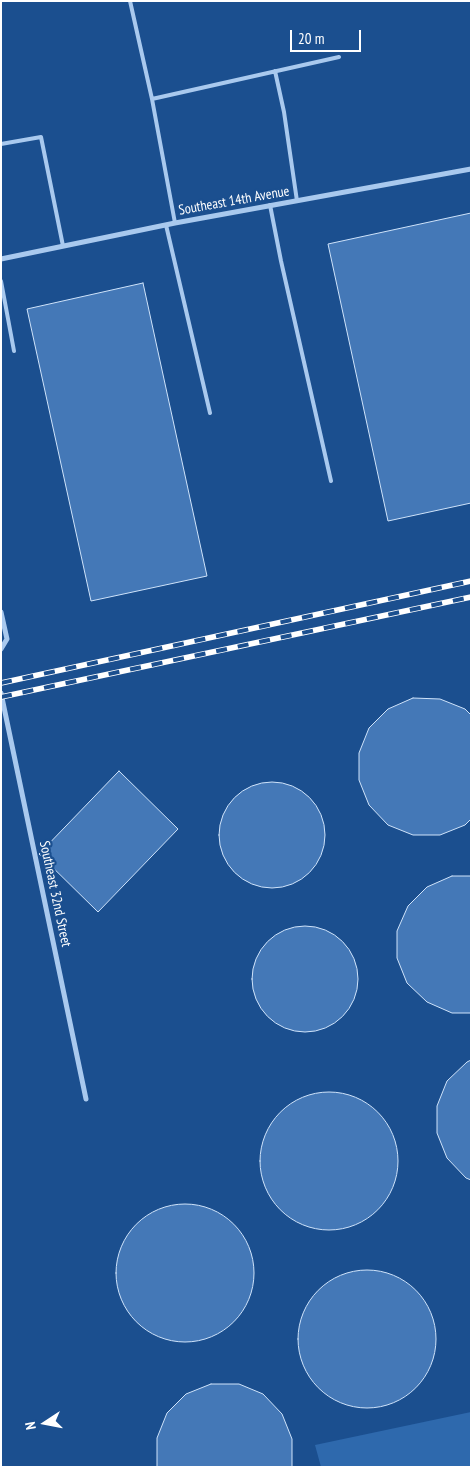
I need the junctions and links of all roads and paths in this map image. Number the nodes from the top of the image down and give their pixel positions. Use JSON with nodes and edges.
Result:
{"nodes":[{"id":1,"x":130,"y":1,"type":"edge"},
{"id":2,"x":339,"y":58,"type":"dead end"},
{"id":3,"x":275,"y":72,"type":"junction"},
{"id":4,"x":152,"y":99,"type":"junction"},
{"id":5,"x":1,"y":144,"type":"edge"},
{"id":6,"x":471,"y":170,"type":"edge"},
{"id":7,"x":297,"y":201,"type":"junction"},
{"id":8,"x":270,"y":205,"type":"junction"},
{"id":9,"x":175,"y":223,"type":"junction"},
{"id":10,"x":166,"y":225,"type":"junction"},
{"id":11,"x":63,"y":246,"type":"junction"},
{"id":12,"x":1,"y":259,"type":"edge"},
{"id":13,"x":1,"y":281,"type":"edge"},
{"id":14,"x":14,"y":351,"type":"dead end"},
{"id":15,"x":210,"y":413,"type":"dead end"},
{"id":16,"x":331,"y":481,"type":"dead end"},
{"id":17,"x":1,"y":612,"type":"edge"},
{"id":18,"x":1,"y":649,"type":"edge"},
{"id":19,"x":1,"y":693,"type":"edge"},
{"id":20,"x":86,"y":1099,"type":"dead end"}],
"edges":[{"from":1,"to":4,"type":"lane"},
{"from":2,"to":3,"type":"lane"},
{"from":3,"to":4,"type":"lane"},
{"from":3,"to":7,"type":"lane"},
{"from":4,"to":9,"type":"lane"},
{"from":5,"to":11,"type":"lane"},
{"from":6,"to":7,"type":"street","name":"Southeast 14th Avenue"},
{"from":7,"to":8,"type":"street","name":"Southeast 14th Avenue"},
{"from":8,"to":9,"type":"street","name":"Southeast 14th Avenue"},
{"from":8,"to":16,"type":"lane"},
{"from":9,"to":10,"type":"street","name":"Southeast 14th Avenue"},
{"from":10,"to":11,"type":"street","name":"Southeast 14th Avenue"},
{"from":10,"to":15,"type":"lane"},
{"from":11,"to":12,"type":"street","name":"Southeast 14th Avenue"},
{"from":13,"to":14,"type":"lane"},
{"from":17,"to":18,"type":"street"},
{"from":19,"to":20,"type":"street","name":"Southeast 32nd Street"}]}
